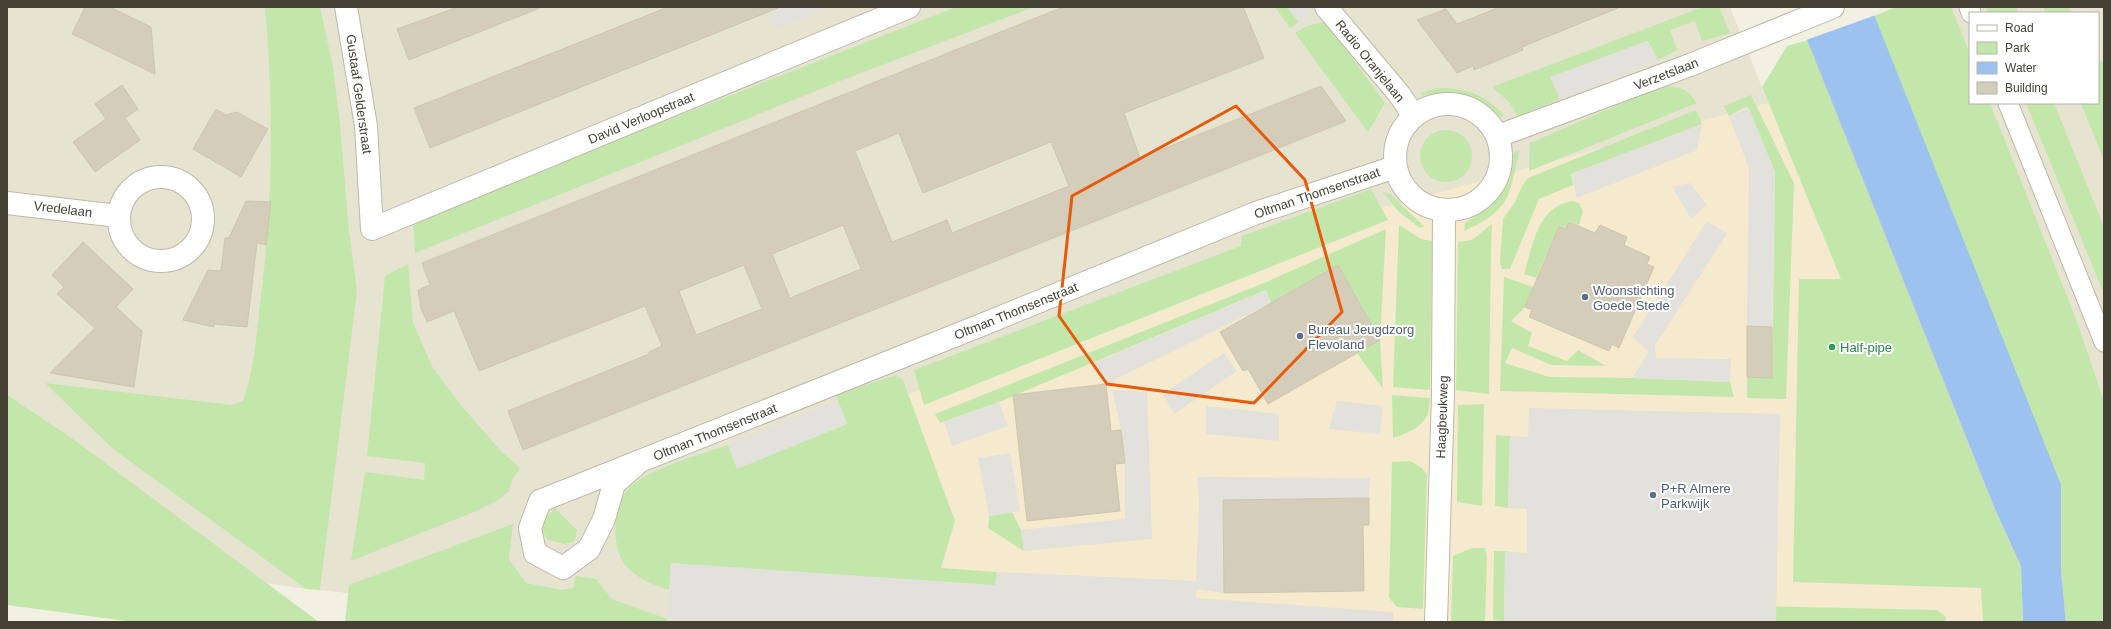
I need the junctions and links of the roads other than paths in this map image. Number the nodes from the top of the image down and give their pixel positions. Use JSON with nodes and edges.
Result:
{"nodes":[{"id":1,"x":346,"y":7,"type":"edge"},
{"id":2,"x":909,"y":7,"type":"edge"},
{"id":3,"x":1326,"y":7,"type":"edge"},
{"id":4,"x":1833,"y":7,"type":"edge"},
{"id":5,"x":2008,"y":104,"type":"edge"},
{"id":6,"x":1414,"y":116,"type":"junction"},
{"id":7,"x":1498,"y":136,"type":"junction"},
{"id":8,"x":1395,"y":167,"type":"junction"},
{"id":9,"x":7,"y":203,"type":"edge"},
{"id":10,"x":1444,"y":211,"type":"junction"},
{"id":11,"x":118,"y":216,"type":"dead end"},
{"id":12,"x":372,"y":229,"type":"joint"},
{"id":13,"x":2104,"y":342,"type":"edge"},
{"id":14,"x":639,"y":462,"type":"junction"},
{"id":15,"x":1436,"y":622,"type":"edge"}],
"edges":[{"from":1,"to":12,"type":"street","name":"Gustaaf Gelderstraat"},
{"from":2,"to":12,"type":"street","name":"David Verloopstraat"},
{"from":3,"to":6,"type":"street","name":"Radio Oranjelaan"},
{"from":4,"to":7,"type":"street","name":"Verzetslaan"},
{"from":5,"to":13,"type":"lane"},
{"from":6,"to":7,"type":"street","name":"Radio Oranjelaan"},
{"from":6,"to":8,"type":"street","name":"Radio Oranjelaan"},
{"from":7,"to":10,"type":"street","name":"Radio Oranjelaan"},
{"from":8,"to":10,"type":"street","name":"Radio Oranjelaan"},
{"from":8,"to":14,"type":"street","name":"Oltman Thomsenstraat"},
{"from":9,"to":11,"type":"street","name":"Vredelaan"},
{"from":10,"to":15,"type":"street","name":"Haagbeukweg"},
{"from":14,"to":14,"type":"street","name":"Oltman Thomsenstraat"}]}
